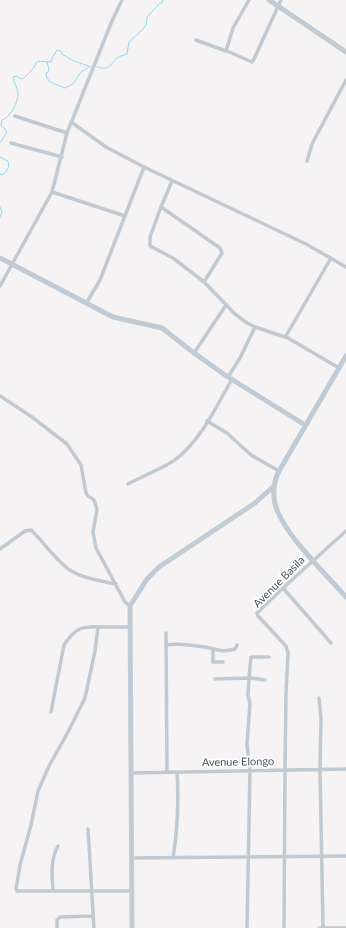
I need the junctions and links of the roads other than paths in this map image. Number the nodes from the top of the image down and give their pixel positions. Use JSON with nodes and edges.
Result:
{"nodes":[{"id":1,"x":122,"y":0,"type":"edge"},
{"id":2,"x":249,"y":0,"type":"edge"},
{"id":3,"x":269,"y":0,"type":"edge"},
{"id":4,"x":281,"y":0,"type":"edge"},
{"id":5,"x":278,"y":6,"type":"junction"},
{"id":6,"x":196,"y":40,"type":"dead end"},
{"id":7,"x":227,"y":51,"type":"junction"},
{"id":8,"x":346,"y":52,"type":"edge"},
{"id":9,"x":346,"y":80,"type":"edge"},
{"id":10,"x":15,"y":116,"type":"dead end"},
{"id":11,"x":71,"y":122,"type":"junction"},
{"id":12,"x":67,"y":133,"type":"junction"},
{"id":13,"x":11,"y":143,"type":"dead end"},
{"id":14,"x":62,"y":157,"type":"junction"},
{"id":15,"x":307,"y":161,"type":"dead end"},
{"id":16,"x":144,"y":167,"type":"junction"},
{"id":17,"x":172,"y":181,"type":"junction"},
{"id":18,"x":52,"y":192,"type":"junction"},
{"id":19,"x":161,"y":207,"type":"junction"},
{"id":20,"x":125,"y":216,"type":"junction"},
{"id":21,"x":0,"y":258,"type":"edge"},
{"id":22,"x":331,"y":258,"type":"junction"},
{"id":23,"x":11,"y":264,"type":"junction"},
{"id":24,"x":346,"y":267,"type":"edge"},
{"id":25,"x":204,"y":282,"type":"junction"},
{"id":26,"x":0,"y":286,"type":"edge"},
{"id":27,"x":87,"y":302,"type":"junction"},
{"id":28,"x":226,"y":305,"type":"junction"},
{"id":29,"x":255,"y":328,"type":"junction"},
{"id":30,"x":286,"y":336,"type":"dead end"},
{"id":31,"x":194,"y":353,"type":"junction"},
{"id":32,"x":346,"y":356,"type":"edge"},
{"id":33,"x":339,"y":368,"type":"junction"},
{"id":34,"x":230,"y":378,"type":"junction"},
{"id":35,"x":0,"y":396,"type":"edge"},
{"id":36,"x":207,"y":420,"type":"junction"},
{"id":37,"x":305,"y":425,"type":"junction"},
{"id":38,"x":279,"y":471,"type":"junction"},
{"id":39,"x":128,"y":484,"type":"dead end"},
{"id":40,"x":274,"y":486,"type":"junction"},
{"id":41,"x":346,"y":531,"type":"edge"},
{"id":42,"x":0,"y":549,"type":"edge"},
{"id":43,"x":314,"y":560,"type":"junction"},
{"id":44,"x":116,"y":584,"type":"junction"},
{"id":45,"x":283,"y":588,"type":"junction"},
{"id":46,"x":346,"y":597,"type":"edge"},
{"id":47,"x":130,"y":606,"type":"junction"},
{"id":48,"x":98,"y":627,"type":"junction"},
{"id":49,"x":130,"y":627,"type":"junction"},
{"id":50,"x":166,"y":633,"type":"dead end"},
{"id":51,"x":331,"y":643,"type":"dead end"},
{"id":52,"x":166,"y":645,"type":"junction"},
{"id":53,"x":237,"y":645,"type":"dead end"},
{"id":54,"x":213,"y":650,"type":"junction"},
{"id":55,"x":269,"y":657,"type":"dead end"},
{"id":56,"x":223,"y":662,"type":"dead end"},
{"id":57,"x":249,"y":678,"type":"junction"},
{"id":58,"x":215,"y":679,"type":"dead end"},
{"id":59,"x":265,"y":680,"type":"dead end"},
{"id":60,"x":320,"y":698,"type":"dead end"},
{"id":61,"x":51,"y":712,"type":"dead end"},
{"id":62,"x":346,"y":769,"type":"edge"},
{"id":63,"x":284,"y":770,"type":"junction"},
{"id":64,"x":320,"y":770,"type":"junction"},
{"id":65,"x":250,"y":771,"type":"junction"},
{"id":66,"x":167,"y":772,"type":"junction"},
{"id":67,"x":178,"y":772,"type":"junction"},
{"id":68,"x":131,"y":773,"type":"junction"},
{"id":69,"x":88,"y":829,"type":"dead end"},
{"id":70,"x":58,"y":846,"type":"dead end"},
{"id":71,"x":284,"y":856,"type":"junction"},
{"id":72,"x":322,"y":856,"type":"junction"},
{"id":73,"x":346,"y":856,"type":"edge"},
{"id":74,"x":248,"y":857,"type":"junction"},
{"id":75,"x":131,"y":858,"type":"junction"},
{"id":76,"x":173,"y":858,"type":"junction"},
{"id":77,"x":92,"y":891,"type":"junction"},
{"id":78,"x":131,"y":891,"type":"junction"},
{"id":79,"x":53,"y":892,"type":"junction"},
{"id":80,"x":93,"y":916,"type":"junction"},
{"id":81,"x":57,"y":928,"type":"edge"},
{"id":82,"x":94,"y":928,"type":"edge"},
{"id":83,"x":132,"y":928,"type":"edge"},
{"id":84,"x":247,"y":928,"type":"edge"},
{"id":85,"x":284,"y":928,"type":"edge"},
{"id":86,"x":318,"y":928,"type":"edge"},
{"id":87,"x":322,"y":928,"type":"edge"},
{"id":88,"x":346,"y":928,"type":"edge"}],
"edges":[{"from":1,"to":11,"type":"street"},
{"from":2,"to":7,"type":"street"},
{"from":3,"to":5,"type":"street"},
{"from":4,"to":5,"type":"street"},
{"from":5,"to":7,"type":"street"},
{"from":5,"to":8,"type":"street"},
{"from":6,"to":7,"type":"street"},
{"from":9,"to":15,"type":"street"},
{"from":10,"to":12,"type":"street"},
{"from":11,"to":12,"type":"street"},
{"from":11,"to":16,"type":"street"},
{"from":12,"to":14,"type":"street"},
{"from":13,"to":14,"type":"street"},
{"from":14,"to":18,"type":"street"},
{"from":16,"to":17,"type":"street"},
{"from":16,"to":20,"type":"street"},
{"from":17,"to":19,"type":"street"},
{"from":17,"to":22,"type":"street"},
{"from":18,"to":20,"type":"street"},
{"from":18,"to":23,"type":"street"},
{"from":19,"to":25,"type":"street"},
{"from":19,"to":25,"type":"street"},
{"from":20,"to":27,"type":"street"},
{"from":21,"to":23,"type":"street"},
{"from":22,"to":24,"type":"street"},
{"from":22,"to":30,"type":"street"},
{"from":23,"to":26,"type":"street"},
{"from":23,"to":27,"type":"street"},
{"from":25,"to":28,"type":"street"},
{"from":27,"to":31,"type":"street"},
{"from":28,"to":29,"type":"street"},
{"from":28,"to":31,"type":"street"},
{"from":29,"to":33,"type":"street"},
{"from":29,"to":34,"type":"street"},
{"from":31,"to":34,"type":"street"},
{"from":32,"to":33,"type":"street"},
{"from":33,"to":37,"type":"street"},
{"from":34,"to":36,"type":"street"},
{"from":34,"to":37,"type":"street"},
{"from":35,"to":44,"type":"street"},
{"from":36,"to":38,"type":"street"},
{"from":36,"to":39,"type":"street"},
{"from":37,"to":38,"type":"street"},
{"from":38,"to":40,"type":"street"},
{"from":40,"to":43,"type":"street"},
{"from":40,"to":47,"type":"street"},
{"from":41,"to":43,"type":"street","name":"Avenue Basila"},
{"from":42,"to":44,"type":"street"},
{"from":43,"to":45,"type":"street","name":"Avenue Basila"},
{"from":43,"to":46,"type":"street"},
{"from":44,"to":47,"type":"street"},
{"from":45,"to":51,"type":"street"},
{"from":45,"to":63,"type":"street","name":"Avenue Basila"},
{"from":47,"to":49,"type":"street"},
{"from":48,"to":49,"type":"street"},
{"from":48,"to":61,"type":"street"},
{"from":48,"to":79,"type":"street"},
{"from":49,"to":68,"type":"street"},
{"from":50,"to":52,"type":"street"},
{"from":52,"to":54,"type":"street"},
{"from":52,"to":66,"type":"street"},
{"from":53,"to":54,"type":"street"},
{"from":54,"to":56,"type":"street"},
{"from":55,"to":57,"type":"street"},
{"from":57,"to":58,"type":"street"},
{"from":57,"to":59,"type":"street"},
{"from":57,"to":65,"type":"street"},
{"from":60,"to":64,"type":"street"},
{"from":62,"to":64,"type":"street","name":"Avenue Elongo"},
{"from":63,"to":64,"type":"street","name":"Avenue Elongo"},
{"from":63,"to":65,"type":"street","name":"Avenue Elongo"},
{"from":63,"to":71,"type":"street"},
{"from":64,"to":72,"type":"street"},
{"from":65,"to":67,"type":"street","name":"Avenue Elongo"},
{"from":65,"to":74,"type":"street"},
{"from":66,"to":67,"type":"street","name":"Avenue Elongo"},
{"from":66,"to":68,"type":"street","name":"Avenue Elongo"},
{"from":67,"to":76,"type":"street"},
{"from":68,"to":75,"type":"street"},
{"from":69,"to":77,"type":"street"},
{"from":70,"to":79,"type":"street"},
{"from":71,"to":72,"type":"street"},
{"from":71,"to":74,"type":"street"},
{"from":71,"to":85,"type":"street"},
{"from":72,"to":73,"type":"street"},
{"from":72,"to":87,"type":"street"},
{"from":74,"to":76,"type":"street"},
{"from":74,"to":84,"type":"street"},
{"from":75,"to":76,"type":"street"},
{"from":75,"to":78,"type":"street"},
{"from":77,"to":78,"type":"street"},
{"from":77,"to":79,"type":"street"},
{"from":77,"to":80,"type":"street"},
{"from":78,"to":83,"type":"street"},
{"from":80,"to":81,"type":"street"},
{"from":80,"to":82,"type":"street"},
{"from":86,"to":87,"type":"street"},
{"from":87,"to":88,"type":"street"}]}
